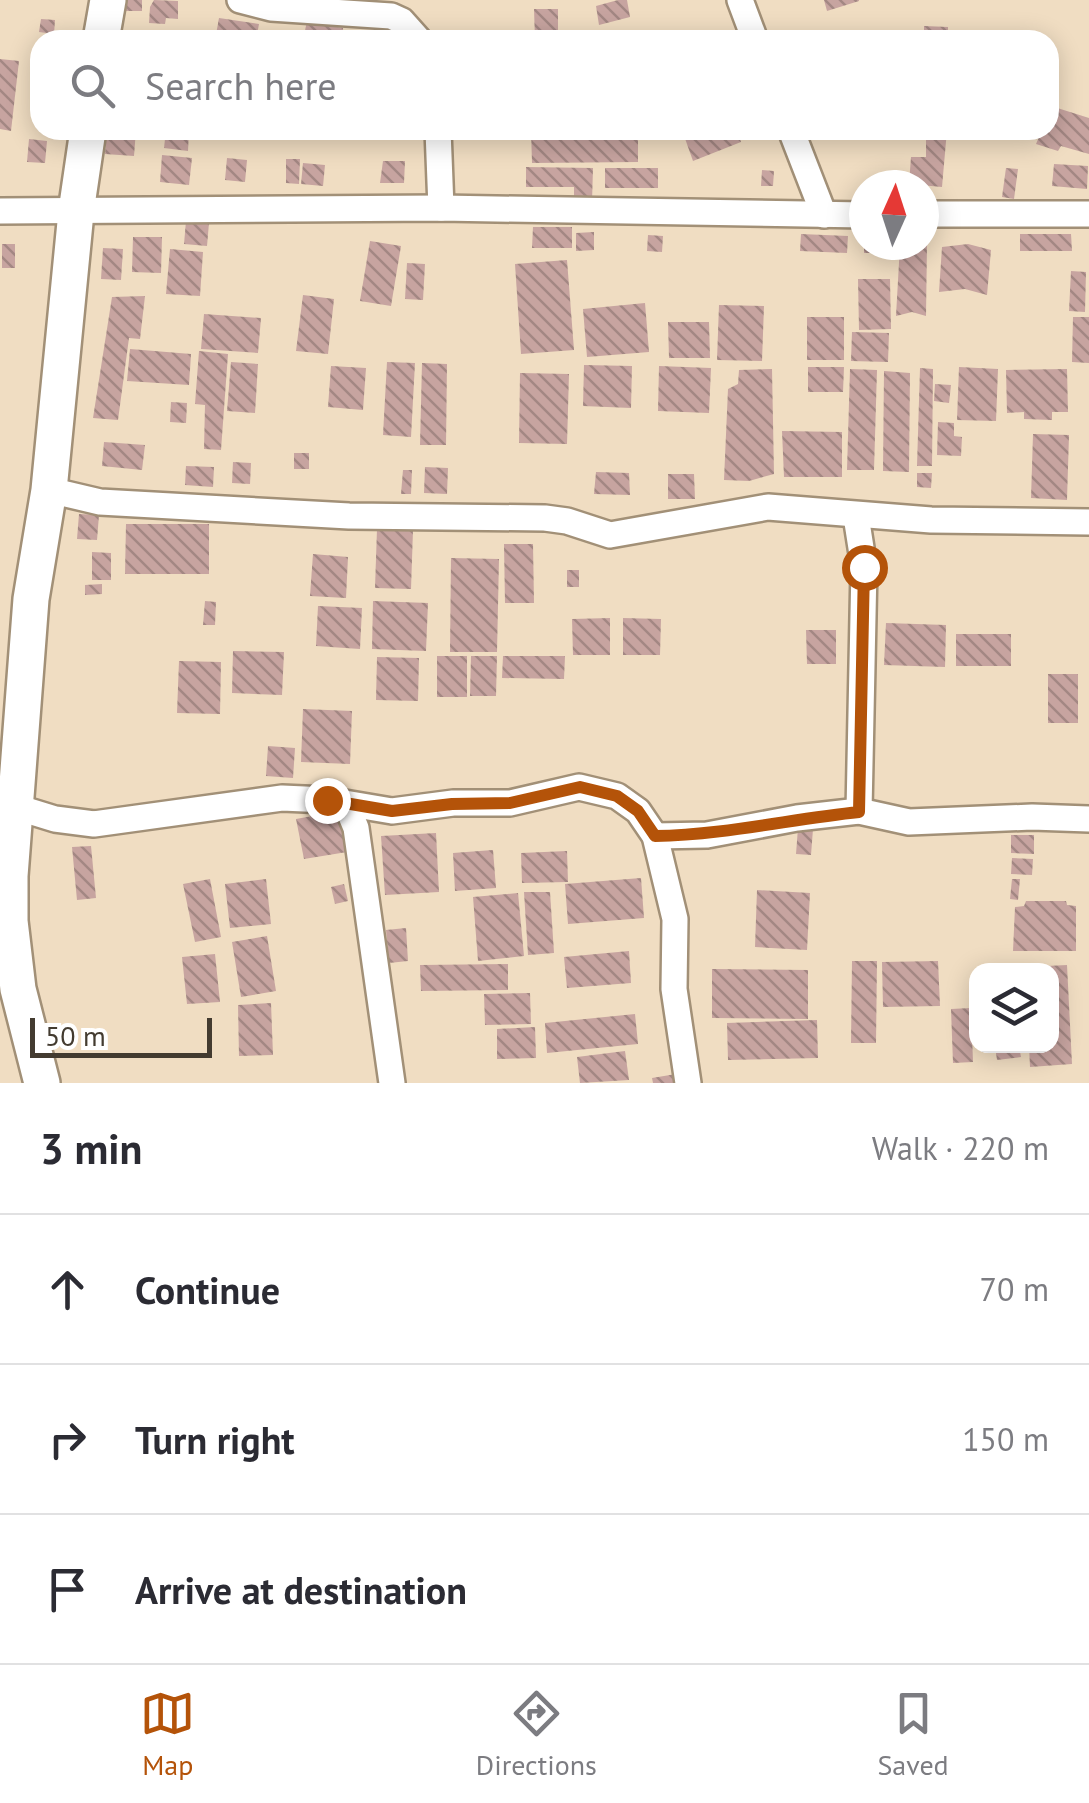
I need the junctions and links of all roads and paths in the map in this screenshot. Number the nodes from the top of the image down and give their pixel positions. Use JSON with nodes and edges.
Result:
{"nodes":[{"id":1,"x":108,"y":0,"type":"edge"},
{"id":2,"x":240,"y":0,"type":"edge"},
{"id":3,"x":740,"y":0,"type":"edge"},
{"id":4,"x":103,"y":30,"type":"edge"},
{"id":5,"x":411,"y":30,"type":"edge"},
{"id":6,"x":751,"y":30,"type":"edge"},
{"id":7,"x":87,"y":140,"type":"edge"},
{"id":8,"x":438,"y":140,"type":"edge"},
{"id":9,"x":794,"y":140,"type":"edge"},
{"id":10,"x":441,"y":208,"type":"junction"},
{"id":11,"x":0,"y":212,"type":"edge"},
{"id":12,"x":76,"y":212,"type":"junction"},
{"id":13,"x":939,"y":214,"type":"edge"},
{"id":14,"x":1089,"y":214,"type":"edge"},
{"id":15,"x":824,"y":215,"type":"junction"},
{"id":16,"x":849,"y":215,"type":"edge"},
{"id":17,"x":49,"y":490,"type":"junction"},
{"id":18,"x":856,"y":516,"type":"junction"},
{"id":19,"x":1089,"y":522,"type":"edge"},
{"id":20,"x":346,"y":804,"type":"junction"},
{"id":21,"x":16,"y":807,"type":"junction"},
{"id":22,"x":859,"y":812,"type":"junction"},
{"id":23,"x":1089,"y":819,"type":"edge"},
{"id":24,"x":655,"y":836,"type":"junction"},
{"id":25,"x":42,"y":1083,"type":"edge"},
{"id":26,"x":392,"y":1083,"type":"edge"},
{"id":27,"x":688,"y":1083,"type":"edge"}],
"edges":[{"from":1,"to":4,"type":"street"},
{"from":2,"to":5,"type":"street"},
{"from":3,"to":6,"type":"street"},
{"from":7,"to":12,"type":"street"},
{"from":8,"to":10,"type":"street"},
{"from":9,"to":15,"type":"street"},
{"from":10,"to":12,"type":"street"},
{"from":10,"to":15,"type":"street"},
{"from":11,"to":12,"type":"street"},
{"from":12,"to":17,"type":"street"},
{"from":13,"to":14,"type":"street"},
{"from":15,"to":16,"type":"street"},
{"from":17,"to":18,"type":"street"},
{"from":17,"to":21,"type":"street"},
{"from":18,"to":19,"type":"street"},
{"from":18,"to":22,"type":"street"},
{"from":20,"to":21,"type":"street"},
{"from":20,"to":24,"type":"street"},
{"from":20,"to":26,"type":"street"},
{"from":21,"to":25,"type":"street"},
{"from":22,"to":23,"type":"street"},
{"from":22,"to":24,"type":"street"},
{"from":24,"to":27,"type":"street"}]}
